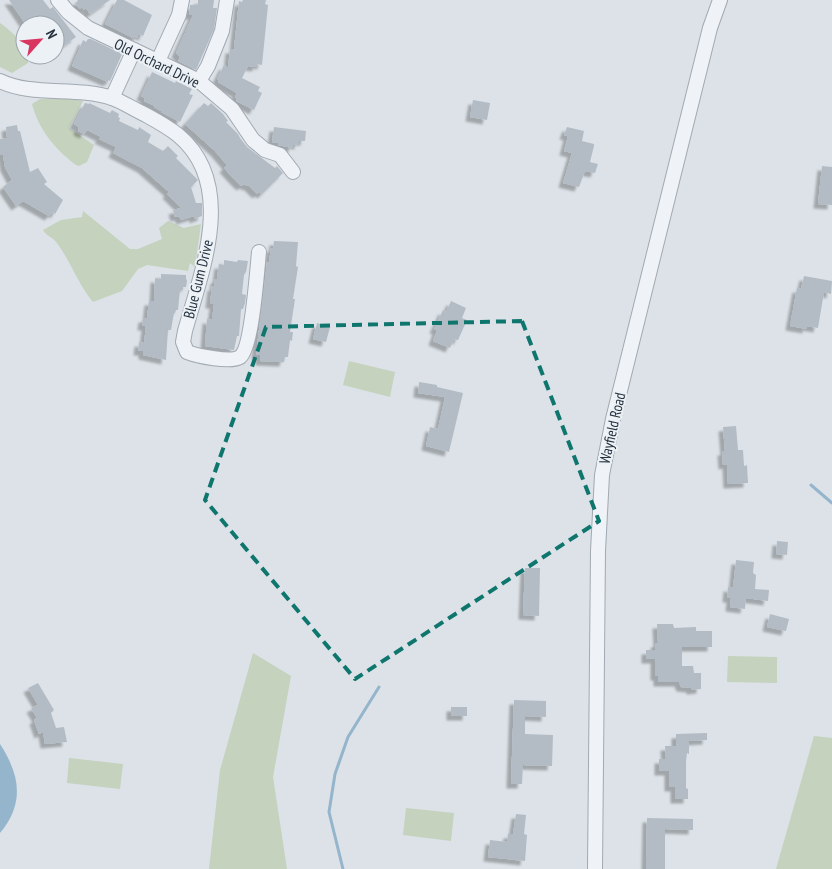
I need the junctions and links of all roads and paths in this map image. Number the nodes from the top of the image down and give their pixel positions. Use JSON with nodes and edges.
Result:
{"nodes":[{"id":1,"x":58,"y":0,"type":"edge"},
{"id":2,"x":182,"y":0,"type":"edge"},
{"id":3,"x":227,"y":0,"type":"edge"},
{"id":4,"x":720,"y":0,"type":"edge"},
{"id":5,"x":134,"y":50,"type":"junction"},
{"id":6,"x":158,"y":61,"type":"junction"},
{"id":7,"x":0,"y":81,"type":"edge"},
{"id":8,"x":199,"y":81,"type":"junction"},
{"id":9,"x":112,"y":98,"type":"junction"},
{"id":10,"x":293,"y":172,"type":"dead end"},
{"id":11,"x":259,"y":252,"type":"dead end"},
{"id":12,"x":595,"y":869,"type":"edge"}],
"edges":[{"from":1,"to":5,"type":"street","name":"Old Orchard Drive"},
{"from":2,"to":6,"type":"street"},
{"from":3,"to":8,"type":"street"},
{"from":4,"to":12,"type":"street","name":"Wayfield Road"},
{"from":5,"to":6,"type":"street","name":"Old Orchard Drive"},
{"from":5,"to":9,"type":"street"},
{"from":6,"to":8,"type":"street","name":"Old Orchard Drive"},
{"from":7,"to":9,"type":"street","name":"Blue Gum Drive"},
{"from":8,"to":10,"type":"street","name":"Old Orchard Drive"},
{"from":9,"to":11,"type":"street","name":"Blue Gum Drive"}]}
